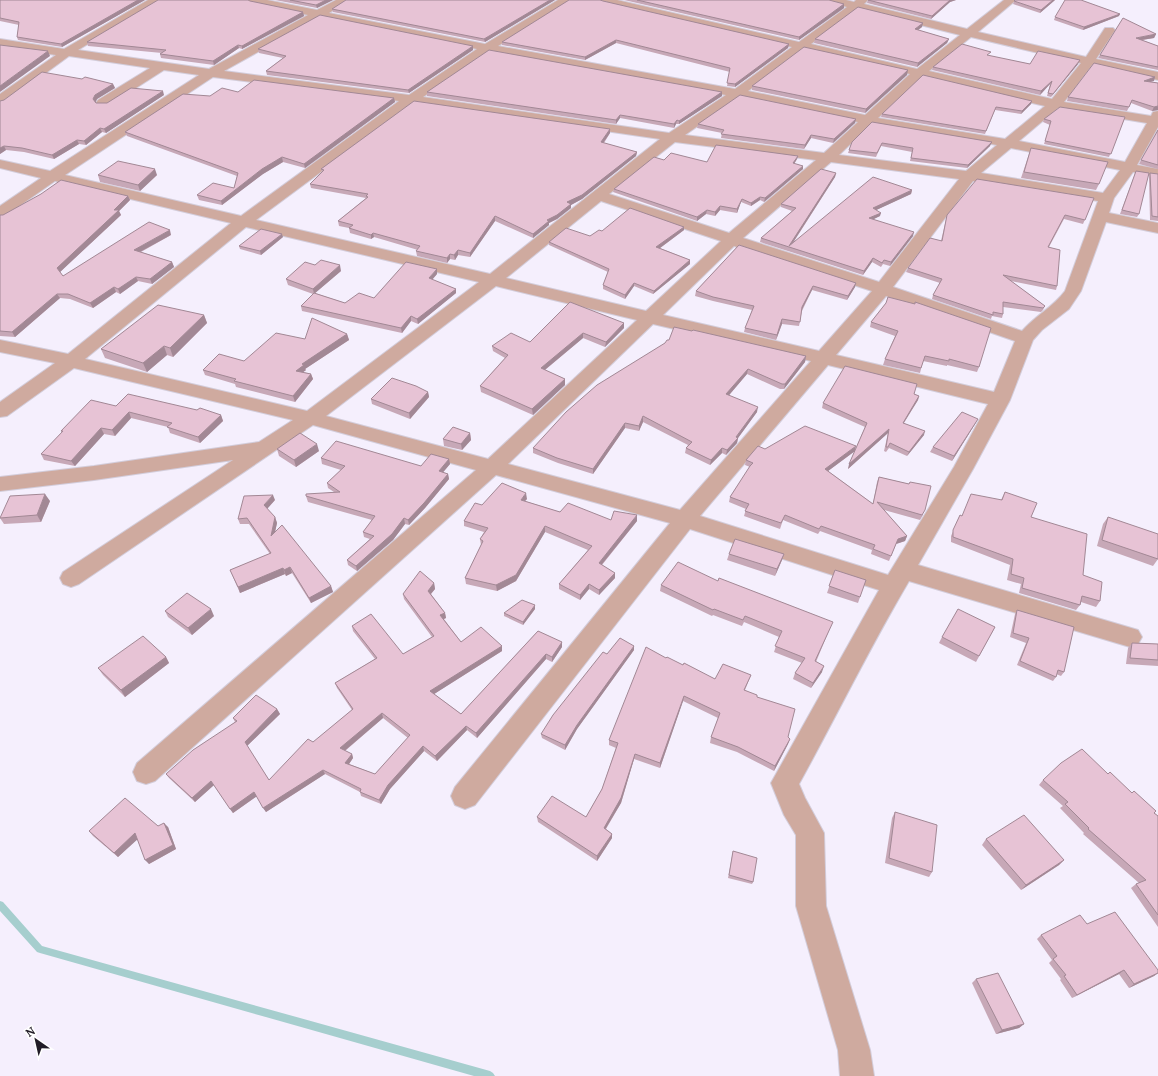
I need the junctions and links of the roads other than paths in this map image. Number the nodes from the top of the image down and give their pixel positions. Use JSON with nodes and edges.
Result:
{"nodes":[{"id":1,"x":156,"y":0,"type":"edge"},
{"id":2,"x":251,"y":0,"type":"edge"},
{"id":3,"x":344,"y":0,"type":"edge"},
{"id":4,"x":566,"y":0,"type":"edge"},
{"id":5,"x":603,"y":0,"type":"edge"},
{"id":6,"x":833,"y":0,"type":"edge"},
{"id":7,"x":1011,"y":0,"type":"edge"},
{"id":8,"x":858,"y":3,"type":"edge"},
{"id":9,"x":321,"y":13,"type":"junction"},
{"id":10,"x":1109,"y":30,"type":"dead end"},
{"id":11,"x":967,"y":33,"type":"junction"},
{"id":12,"x":0,"y":43,"type":"edge"},
{"id":13,"x":802,"y":45,"type":"junction"},
{"id":14,"x":487,"y":48,"type":"junction"},
{"id":15,"x":67,"y":52,"type":"junction"},
{"id":16,"x":1089,"y":61,"type":"junction"},
{"id":17,"x":162,"y":66,"type":"junction"},
{"id":18,"x":211,"y":73,"type":"junction"},
{"id":19,"x":919,"y":73,"type":"junction"},
{"id":20,"x":1158,"y":76,"type":"edge"},
{"id":21,"x":737,"y":94,"type":"junction"},
{"id":22,"x":411,"y":99,"type":"junction"},
{"id":23,"x":0,"y":100,"type":"edge"},
{"id":24,"x":103,"y":102,"type":"edge"},
{"id":25,"x":1055,"y":104,"type":"junction"},
{"id":26,"x":1157,"y":119,"type":"edge"},
{"id":27,"x":869,"y":120,"type":"junction"},
{"id":28,"x":672,"y":137,"type":"junction"},
{"id":29,"x":1007,"y":143,"type":"junction"},
{"id":30,"x":828,"y":157,"type":"junction"},
{"id":31,"x":0,"y":164,"type":"edge"},
{"id":32,"x":1129,"y":168,"type":"junction"},
{"id":33,"x":1158,"y":173,"type":"edge"},
{"id":34,"x":53,"y":176,"type":"junction"},
{"id":35,"x":969,"y":176,"type":"junction"},
{"id":36,"x":598,"y":196,"type":"junction"},
{"id":37,"x":1104,"y":207,"type":"junction"},
{"id":38,"x":0,"y":213,"type":"edge"},
{"id":39,"x":244,"y":220,"type":"junction"},
{"id":40,"x":1158,"y":228,"type":"edge"},
{"id":41,"x":731,"y":240,"type":"junction"},
{"id":42,"x":492,"y":281,"type":"junction"},
{"id":43,"x":883,"y":289,"type":"junction"},
{"id":44,"x":651,"y":317,"type":"junction"},
{"id":45,"x":1025,"y":338,"type":"junction"},
{"id":46,"x":0,"y":346,"type":"edge"},
{"id":47,"x":824,"y":357,"type":"junction"},
{"id":48,"x":71,"y":361,"type":"junction"},
{"id":49,"x":1000,"y":400,"type":"junction"},
{"id":50,"x":0,"y":411,"type":"edge"},
{"id":51,"x":310,"y":418,"type":"junction"},
{"id":52,"x":265,"y":448,"type":"junction"},
{"id":53,"x":492,"y":467,"type":"junction"},
{"id":54,"x":0,"y":484,"type":"edge"},
{"id":55,"x":685,"y":519,"type":"junction"},
{"id":56,"x":71,"y":578,"type":"dead end"},
{"id":57,"x":899,"y":578,"type":"junction"},
{"id":58,"x":1130,"y":637,"type":"dead end"},
{"id":59,"x":146,"y":772,"type":"dead end"},
{"id":60,"x":465,"y":796,"type":"dead end"},
{"id":61,"x":857,"y":1076,"type":"edge"}],
"edges":[{"from":1,"to":15,"type":"street"},
{"from":2,"to":9,"type":"street"},
{"from":3,"to":9,"type":"street"},
{"from":4,"to":14,"type":"street"},
{"from":5,"to":13,"type":"street"},
{"from":6,"to":8,"type":"street"},
{"from":7,"to":11,"type":"street"},
{"from":8,"to":11,"type":"street"},
{"from":8,"to":13,"type":"street"},
{"from":9,"to":14,"type":"street"},
{"from":9,"to":18,"type":"street"},
{"from":10,"to":16,"type":"street"},
{"from":11,"to":16,"type":"street"},
{"from":11,"to":19,"type":"street"},
{"from":12,"to":15,"type":"street"},
{"from":13,"to":19,"type":"street"},
{"from":13,"to":21,"type":"street"},
{"from":14,"to":21,"type":"street"},
{"from":14,"to":22,"type":"street"},
{"from":15,"to":17,"type":"street"},
{"from":15,"to":23,"type":"street"},
{"from":16,"to":20,"type":"street"},
{"from":16,"to":25,"type":"street"},
{"from":17,"to":18,"type":"street"},
{"from":17,"to":24,"type":"street"},
{"from":18,"to":22,"type":"street"},
{"from":18,"to":34,"type":"street"},
{"from":19,"to":25,"type":"street"},
{"from":19,"to":27,"type":"street"},
{"from":21,"to":27,"type":"street"},
{"from":21,"to":28,"type":"street"},
{"from":22,"to":28,"type":"street"},
{"from":22,"to":39,"type":"street"},
{"from":25,"to":26,"type":"street"},
{"from":25,"to":29,"type":"street"},
{"from":26,"to":32,"type":"street"},
{"from":27,"to":29,"type":"street"},
{"from":27,"to":30,"type":"street"},
{"from":28,"to":30,"type":"street"},
{"from":28,"to":36,"type":"street"},
{"from":29,"to":32,"type":"street"},
{"from":29,"to":35,"type":"street"},
{"from":30,"to":35,"type":"street"},
{"from":30,"to":41,"type":"street"},
{"from":31,"to":34,"type":"street"},
{"from":32,"to":33,"type":"street"},
{"from":32,"to":37,"type":"street"},
{"from":34,"to":38,"type":"street"},
{"from":34,"to":39,"type":"street"},
{"from":35,"to":37,"type":"street"},
{"from":35,"to":43,"type":"street"},
{"from":36,"to":41,"type":"street"},
{"from":36,"to":42,"type":"street"},
{"from":37,"to":40,"type":"street"},
{"from":37,"to":45,"type":"street"},
{"from":39,"to":42,"type":"street"},
{"from":39,"to":48,"type":"street"},
{"from":41,"to":43,"type":"street"},
{"from":41,"to":44,"type":"street"},
{"from":42,"to":44,"type":"street"},
{"from":42,"to":51,"type":"street"},
{"from":43,"to":45,"type":"street"},
{"from":43,"to":47,"type":"street"},
{"from":44,"to":47,"type":"street"},
{"from":44,"to":53,"type":"street"},
{"from":45,"to":49,"type":"street"},
{"from":46,"to":48,"type":"street"},
{"from":47,"to":49,"type":"street"},
{"from":47,"to":55,"type":"street"},
{"from":48,"to":50,"type":"street"},
{"from":48,"to":51,"type":"street"},
{"from":49,"to":57,"type":"street"},
{"from":51,"to":52,"type":"street"},
{"from":51,"to":53,"type":"street"},
{"from":52,"to":54,"type":"street"},
{"from":52,"to":56,"type":"street"},
{"from":53,"to":55,"type":"street"},
{"from":53,"to":59,"type":"street"},
{"from":55,"to":57,"type":"street"},
{"from":55,"to":60,"type":"street"},
{"from":57,"to":58,"type":"street"},
{"from":57,"to":61,"type":"street"}]}
